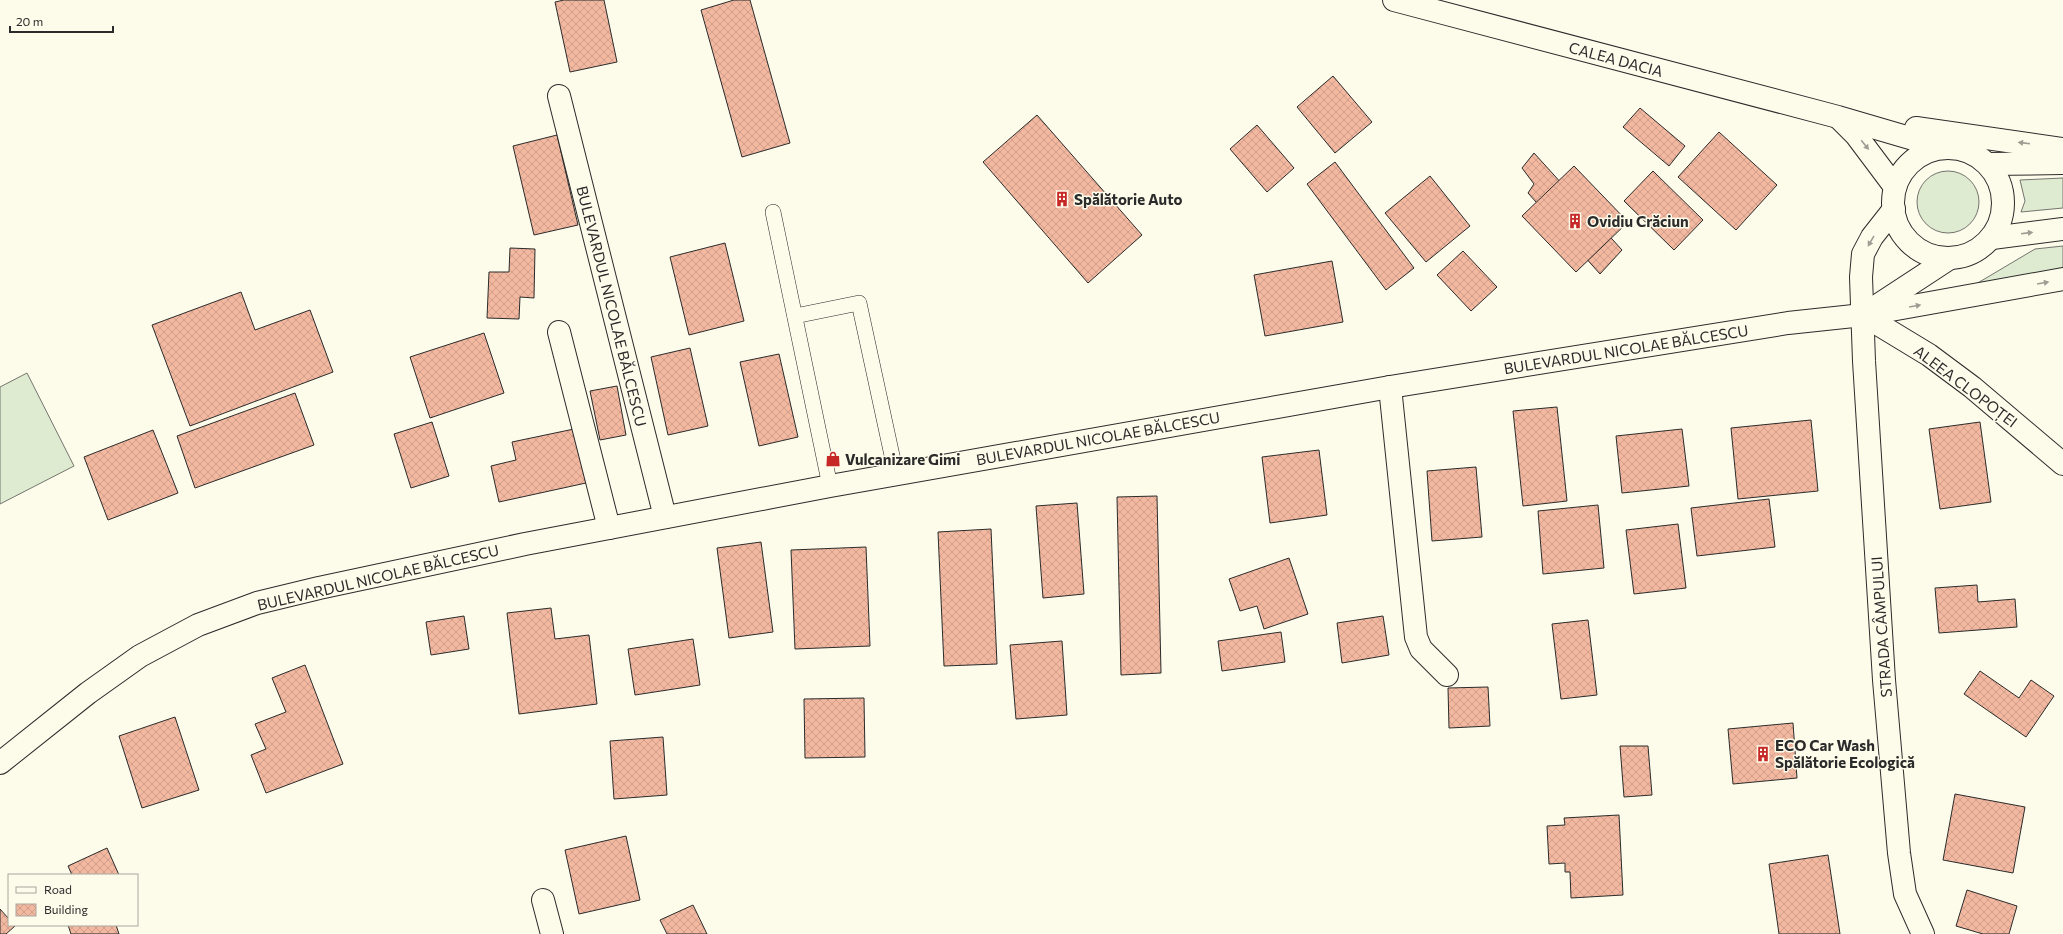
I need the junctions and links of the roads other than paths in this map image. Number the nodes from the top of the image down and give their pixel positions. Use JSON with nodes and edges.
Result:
{"nodes":[{"id":1,"x":1394,"y":0,"type":"edge"},
{"id":2,"x":559,"y":96,"type":"dead end"},
{"id":3,"x":1838,"y":117,"type":"junction"},
{"id":4,"x":1944,"y":148,"type":"junction"},
{"id":5,"x":2063,"y":148,"type":"edge"},
{"id":6,"x":2063,"y":163,"type":"edge"},
{"id":7,"x":1988,"y":164,"type":"junction"},
{"id":8,"x":1895,"y":187,"type":"junction"},
{"id":9,"x":1894,"y":209,"type":"junction"},
{"id":10,"x":773,"y":212,"type":"dead end"},
{"id":11,"x":2063,"y":229,"type":"edge"},
{"id":12,"x":1992,"y":238,"type":"junction"},
{"id":13,"x":1950,"y":258,"type":"junction"},
{"id":14,"x":2063,"y":280,"type":"edge"},
{"id":15,"x":1863,"y":315,"type":"junction"},
{"id":16,"x":795,"y":316,"type":"junction"},
{"id":17,"x":559,"y":332,"type":"dead end"},
{"id":18,"x":1390,"y":387,"type":"junction"},
{"id":19,"x":2063,"y":464,"type":"edge"},
{"id":20,"x":896,"y":474,"type":"junction"},
{"id":21,"x":830,"y":486,"type":"junction"},
{"id":22,"x":665,"y":517,"type":"junction"},
{"id":23,"x":609,"y":528,"type":"junction"},
{"id":24,"x":1447,"y":675,"type":"dead end"},
{"id":25,"x":0,"y":763,"type":"edge"},
{"id":26,"x":543,"y":900,"type":"dead end"},
{"id":27,"x":552,"y":934,"type":"edge"},
{"id":28,"x":1923,"y":934,"type":"edge"}],
"edges":[{"from":1,"to":3,"type":"street","name":"CALEA DACIA"},
{"from":2,"to":22,"type":"street","name":"BULEVARDUL NICOLAE BĂLCESCU"},
{"from":3,"to":4,"type":"street","name":"CALEA DACIA"},
{"from":5,"to":3,"type":"street","one_way":true},
{"from":3,"to":8,"type":"street","one_way":true},
{"from":4,"to":7,"type":"street"},
{"from":4,"to":8,"type":"street"},
{"from":6,"to":7,"type":"street"},
{"from":7,"to":12,"type":"street"},
{"from":8,"to":9,"type":"street"},
{"from":9,"to":13,"type":"street"},
{"from":9,"to":15,"type":"street","name":"STRADA CÂMPULUI","one_way":true},
{"from":10,"to":16,"type":"lane"},
{"from":12,"to":11,"type":"street","one_way":true},
{"from":12,"to":13,"type":"street"},
{"from":13,"to":15,"type":"street"},
{"from":15,"to":14,"type":"street","name":"BULEVARDUL NICOLAE BĂLCESCU","one_way":true},
{"from":15,"to":18,"type":"street","name":"BULEVARDUL NICOLAE BĂLCESCU"},
{"from":15,"to":19,"type":"street","name":"ALEEA CLOPOȚEI"},
{"from":15,"to":28,"type":"street","name":"STRADA CÂMPULUI"},
{"from":16,"to":20,"type":"lane"},
{"from":16,"to":21,"type":"lane"},
{"from":17,"to":23,"type":"street"},
{"from":18,"to":20,"type":"street","name":"BULEVARDUL NICOLAE BĂLCESCU"},
{"from":18,"to":24,"type":"street"},
{"from":20,"to":21,"type":"street","name":"BULEVARDUL NICOLAE BĂLCESCU"},
{"from":21,"to":22,"type":"street","name":"BULEVARDUL NICOLAE BĂLCESCU"},
{"from":22,"to":23,"type":"street","name":"BULEVARDUL NICOLAE BĂLCESCU"},
{"from":23,"to":25,"type":"street","name":"BULEVARDUL NICOLAE BĂLCESCU"},
{"from":26,"to":27,"type":"street"}]}
